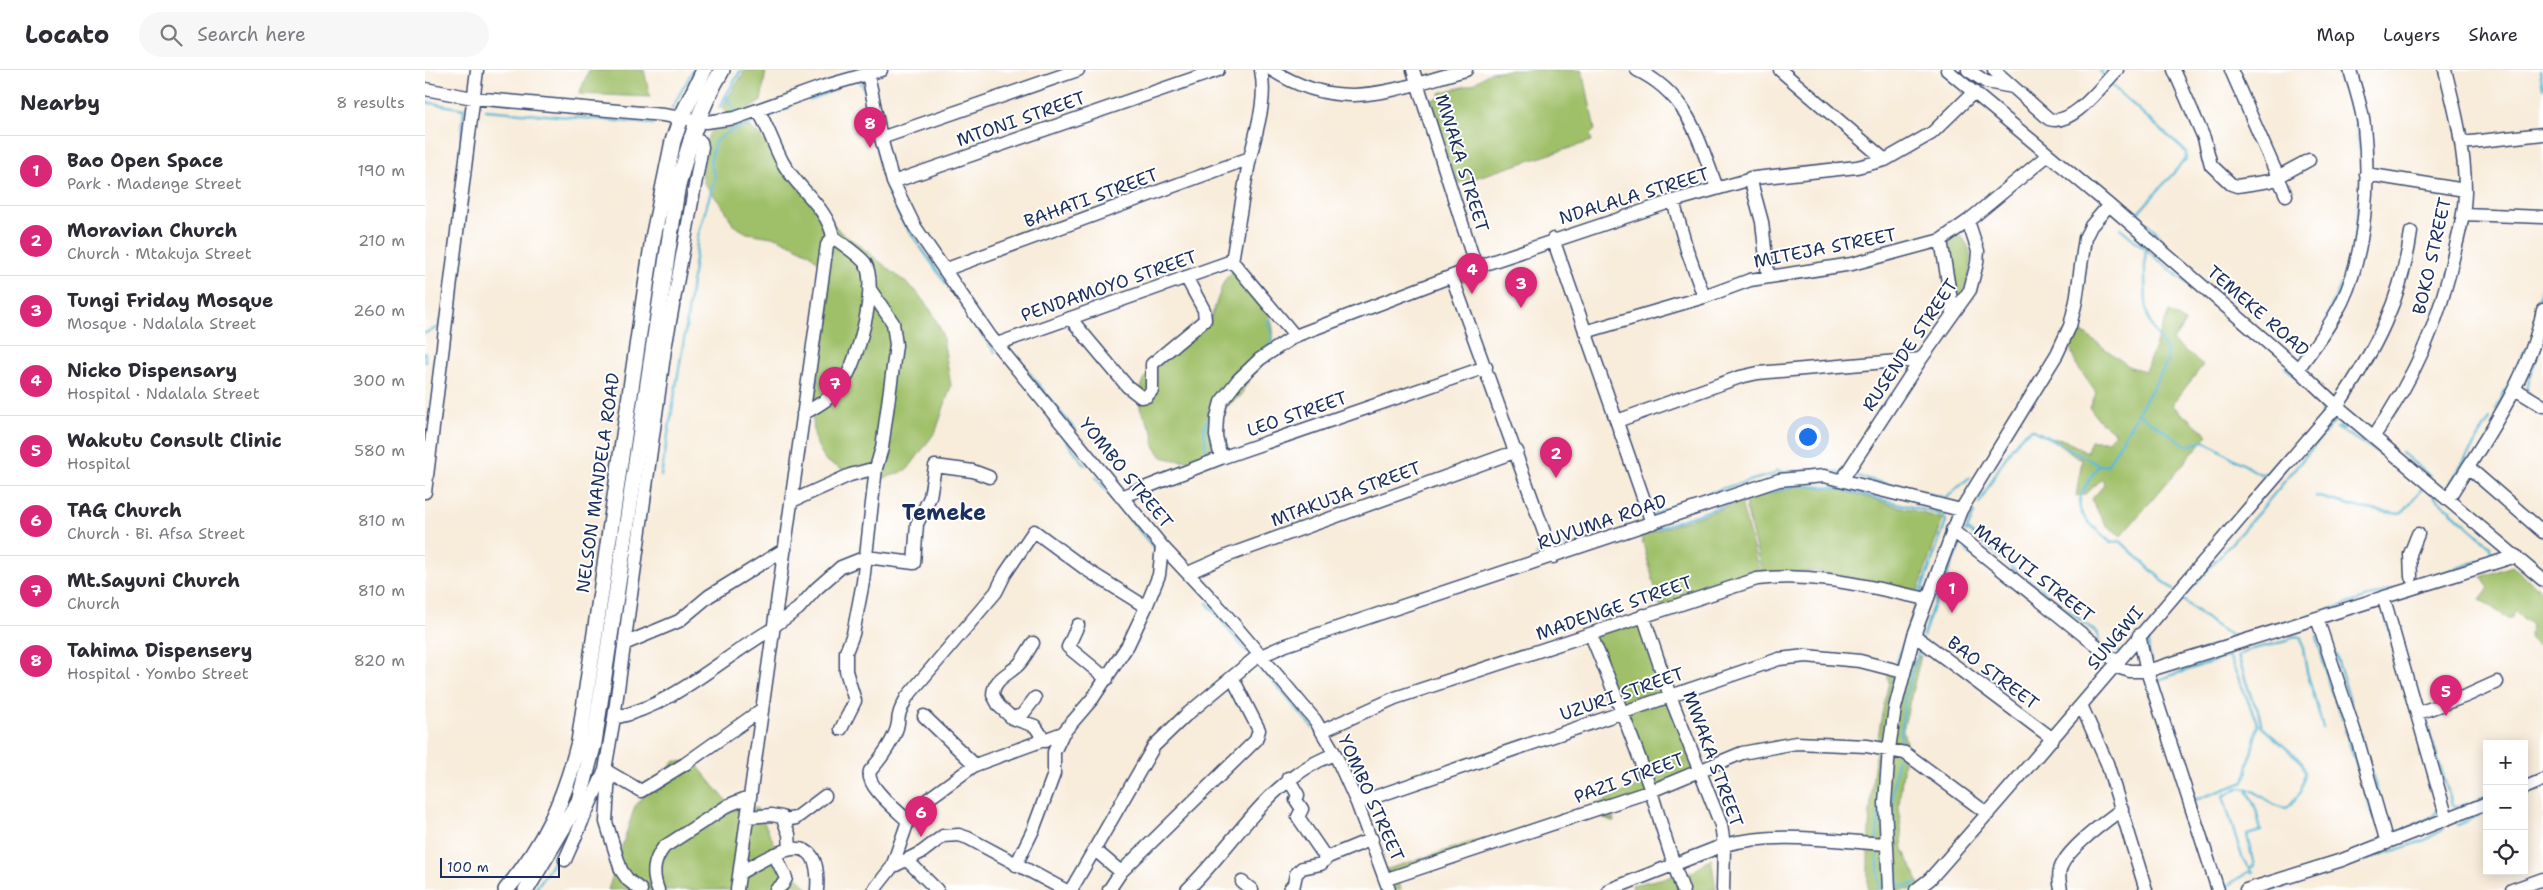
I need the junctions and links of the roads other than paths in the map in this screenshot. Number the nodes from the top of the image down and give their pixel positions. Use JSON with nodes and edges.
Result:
{"nodes":[{"id":1,"x":477,"y":70,"type":"edge"},
{"id":2,"x":704,"y":70,"type":"edge"},
{"id":3,"x":722,"y":70,"type":"edge"},
{"id":4,"x":881,"y":70,"type":"edge"},
{"id":5,"x":1078,"y":70,"type":"edge"},
{"id":6,"x":1218,"y":70,"type":"edge"},
{"id":7,"x":1261,"y":70,"type":"edge"},
{"id":8,"x":1272,"y":70,"type":"edge"},
{"id":9,"x":1413,"y":70,"type":"edge"},
{"id":10,"x":1466,"y":70,"type":"edge"},
{"id":11,"x":1637,"y":70,"type":"edge"},
{"id":12,"x":1780,"y":70,"type":"edge"},
{"id":13,"x":1947,"y":70,"type":"edge"},
{"id":14,"x":1968,"y":70,"type":"edge"},
{"id":15,"x":1994,"y":70,"type":"edge"},
{"id":16,"x":2174,"y":70,"type":"edge"},
{"id":17,"x":2231,"y":70,"type":"edge"},
{"id":18,"x":2350,"y":70,"type":"edge"},
{"id":19,"x":2445,"y":70,"type":"edge"},
{"id":20,"x":2115,"y":73,"type":"edge"},
{"id":21,"x":868,"y":74,"type":"junction"},
{"id":22,"x":1419,"y":84,"type":"junction"},
{"id":23,"x":2013,"y":87,"type":"junction"},
{"id":24,"x":425,"y":90,"type":"edge"},
{"id":25,"x":1974,"y":92,"type":"junction"},
{"id":26,"x":473,"y":98,"type":"junction"},
{"id":27,"x":758,"y":110,"type":"junction"},
{"id":28,"x":681,"y":118,"type":"junction"},
{"id":29,"x":697,"y":121,"type":"junction"},
{"id":30,"x":2543,"y":134,"type":"edge"},
{"id":31,"x":690,"y":138,"type":"junction"},
{"id":32,"x":881,"y":138,"type":"junction"},
{"id":33,"x":2462,"y":143,"type":"junction"},
{"id":34,"x":2048,"y":155,"type":"junction"},
{"id":35,"x":1250,"y":158,"type":"junction"},
{"id":36,"x":1885,"y":160,"type":"junction"},
{"id":37,"x":2309,"y":160,"type":"dead end"},
{"id":38,"x":2366,"y":174,"type":"junction"},
{"id":39,"x":2279,"y":177,"type":"junction"},
{"id":40,"x":1750,"y":178,"type":"junction"},
{"id":41,"x":893,"y":182,"type":"junction"},
{"id":42,"x":1717,"y":188,"type":"junction"},
{"id":43,"x":2465,"y":190,"type":"junction"},
{"id":44,"x":2286,"y":195,"type":"dead end"},
{"id":45,"x":1673,"y":201,"type":"junction"},
{"id":46,"x":2109,"y":206,"type":"junction"},
{"id":47,"x":2463,"y":214,"type":"junction"},
{"id":48,"x":2543,"y":217,"type":"edge"},
{"id":49,"x":1968,"y":221,"type":"junction"},
{"id":50,"x":2411,"y":232,"type":"dead end"},
{"id":51,"x":833,"y":237,"type":"junction"},
{"id":52,"x":1553,"y":239,"type":"junction"},
{"id":53,"x":1941,"y":240,"type":"junction"},
{"id":54,"x":1232,"y":261,"type":"junction"},
{"id":55,"x":1476,"y":267,"type":"junction"},
{"id":56,"x":944,"y":270,"type":"junction"},
{"id":57,"x":1768,"y":276,"type":"junction"},
{"id":58,"x":1186,"y":277,"type":"junction"},
{"id":59,"x":1452,"y":277,"type":"junction"},
{"id":60,"x":869,"y":288,"type":"junction"},
{"id":61,"x":1704,"y":297,"type":"junction"},
{"id":62,"x":2543,"y":310,"type":"edge"},
{"id":63,"x":1953,"y":312,"type":"junction"},
{"id":64,"x":1071,"y":318,"type":"junction"},
{"id":65,"x":1585,"y":332,"type":"junction"},
{"id":66,"x":1295,"y":336,"type":"junction"},
{"id":67,"x":997,"y":344,"type":"junction"},
{"id":68,"x":1921,"y":359,"type":"junction"},
{"id":69,"x":1486,"y":367,"type":"junction"},
{"id":70,"x":2298,"y":369,"type":"junction"},
{"id":71,"x":2515,"y":389,"type":"junction"},
{"id":72,"x":2337,"y":406,"type":"junction"},
{"id":73,"x":2543,"y":406,"type":"edge"},
{"id":74,"x":803,"y":414,"type":"junction"},
{"id":75,"x":1617,"y":422,"type":"junction"},
{"id":76,"x":2374,"y":436,"type":"junction"},
{"id":77,"x":1517,"y":451,"type":"junction"},
{"id":78,"x":1221,"y":458,"type":"junction"},
{"id":79,"x":2468,"y":467,"type":"junction"},
{"id":80,"x":876,"y":468,"type":"junction"},
{"id":81,"x":989,"y":477,"type":"dead end"},
{"id":82,"x":1842,"y":480,"type":"junction"},
{"id":83,"x":425,"y":492,"type":"edge"},
{"id":84,"x":1121,"y":497,"type":"junction"},
{"id":85,"x":2448,"y":499,"type":"junction"},
{"id":86,"x":792,"y":501,"type":"junction"},
{"id":87,"x":1961,"y":510,"type":"junction"},
{"id":88,"x":1652,"y":523,"type":"junction"},
{"id":89,"x":1952,"y":530,"type":"junction"},
{"id":90,"x":2543,"y":532,"type":"edge"},
{"id":91,"x":2418,"y":534,"type":"dead end"},
{"id":92,"x":1162,"y":546,"type":"junction"},
{"id":93,"x":785,"y":549,"type":"junction"},
{"id":94,"x":2516,"y":556,"type":"junction"},
{"id":95,"x":867,"y":557,"type":"junction"},
{"id":96,"x":1553,"y":557,"type":"junction"},
{"id":97,"x":1188,"y":573,"type":"junction"},
{"id":98,"x":2411,"y":577,"type":"dead end"},
{"id":99,"x":2543,"y":580,"type":"edge"},
{"id":100,"x":2384,"y":598,"type":"junction"},
{"id":101,"x":1927,"y":599,"type":"junction"},
{"id":102,"x":1146,"y":607,"type":"junction"},
{"id":103,"x":1643,"y":615,"type":"junction"},
{"id":104,"x":2317,"y":618,"type":"junction"},
{"id":105,"x":1078,"y":625,"type":"dead end"},
{"id":106,"x":774,"y":627,"type":"junction"},
{"id":107,"x":1591,"y":635,"type":"junction"},
{"id":108,"x":1914,"y":635,"type":"junction"},
{"id":109,"x":2139,"y":636,"type":"junction"},
{"id":110,"x":1033,"y":643,"type":"dead end"},
{"id":111,"x":624,"y":644,"type":"junction"},
{"id":112,"x":2126,"y":651,"type":"junction"},
{"id":113,"x":1260,"y":656,"type":"junction"},
{"id":114,"x":2116,"y":664,"type":"junction"},
{"id":115,"x":2146,"y":665,"type":"junction"},
{"id":116,"x":1903,"y":672,"type":"junction"},
{"id":117,"x":1232,"y":677,"type":"junction"},
{"id":118,"x":1107,"y":679,"type":"junction"},
{"id":119,"x":2497,"y":682,"type":"dead end"},
{"id":120,"x":1670,"y":696,"type":"junction"},
{"id":121,"x":1035,"y":698,"type":"dead end"},
{"id":122,"x":2081,"y":705,"type":"junction"},
{"id":123,"x":761,"y":710,"type":"junction"},
{"id":124,"x":1623,"y":712,"type":"junction"},
{"id":125,"x":2418,"y":713,"type":"junction"},
{"id":126,"x":924,"y":716,"type":"dead end"},
{"id":127,"x":613,"y":718,"type":"junction"},
{"id":128,"x":1012,"y":718,"type":"junction"},
{"id":129,"x":841,"y":729,"type":"dead end"},
{"id":130,"x":1322,"y":731,"type":"junction"},
{"id":131,"x":1063,"y":733,"type":"junction"},
{"id":132,"x":2053,"y":738,"type":"junction"},
{"id":133,"x":1045,"y":741,"type":"junction"},
{"id":134,"x":1889,"y":749,"type":"junction"},
{"id":135,"x":1335,"y":754,"type":"junction"},
{"id":136,"x":975,"y":765,"type":"junction"},
{"id":137,"x":607,"y":771,"type":"junction"},
{"id":138,"x":1699,"y":771,"type":"junction"},
{"id":139,"x":1288,"y":778,"type":"junction"},
{"id":140,"x":2543,"y":780,"type":"edge"},
{"id":141,"x":2528,"y":786,"type":"edge"},
{"id":142,"x":1651,"y":791,"type":"junction"},
{"id":143,"x":825,"y":796,"type":"dead end"},
{"id":144,"x":749,"y":797,"type":"junction"},
{"id":145,"x":1357,"y":803,"type":"junction"},
{"id":146,"x":2483,"y":804,"type":"edge"},
{"id":147,"x":2122,"y":809,"type":"junction"},
{"id":148,"x":1988,"y":814,"type":"junction"},
{"id":149,"x":747,"y":817,"type":"junction"},
{"id":150,"x":2447,"y":818,"type":"junction"},
{"id":151,"x":784,"y":820,"type":"junction"},
{"id":152,"x":908,"y":821,"type":"junction"},
{"id":153,"x":1372,"y":838,"type":"junction"},
{"id":154,"x":2387,"y":843,"type":"junction"},
{"id":155,"x":1887,"y":844,"type":"junction"},
{"id":156,"x":1724,"y":845,"type":"junction"},
{"id":157,"x":790,"y":849,"type":"junction"},
{"id":158,"x":1095,"y":850,"type":"junction"},
{"id":159,"x":774,"y":854,"type":"junction"},
{"id":160,"x":1327,"y":858,"type":"junction"},
{"id":161,"x":565,"y":860,"type":"dead end"},
{"id":162,"x":908,"y":861,"type":"junction"},
{"id":163,"x":1016,"y":864,"type":"junction"},
{"id":164,"x":1673,"y":865,"type":"junction"},
{"id":165,"x":892,"y":867,"type":"junction"},
{"id":166,"x":1121,"y":872,"type":"junction"},
{"id":167,"x":740,"y":873,"type":"junction"},
{"id":168,"x":2543,"y":879,"type":"edge"},
{"id":169,"x":1388,"y":885,"type":"edge"},
{"id":170,"x":506,"y":890,"type":"edge"},
{"id":171,"x":526,"y":890,"type":"edge"},
{"id":172,"x":641,"y":890,"type":"edge"},
{"id":173,"x":658,"y":890,"type":"edge"},
{"id":174,"x":737,"y":890,"type":"edge"},
{"id":175,"x":776,"y":890,"type":"edge"},
{"id":176,"x":817,"y":890,"type":"edge"},
{"id":177,"x":874,"y":890,"type":"edge"},
{"id":178,"x":937,"y":890,"type":"edge"},
{"id":179,"x":1065,"y":890,"type":"edge"},
{"id":180,"x":1071,"y":890,"type":"edge"},
{"id":181,"x":1109,"y":890,"type":"edge"},
{"id":182,"x":1187,"y":890,"type":"edge"},
{"id":183,"x":1289,"y":890,"type":"edge"},
{"id":184,"x":1609,"y":890,"type":"edge"},
{"id":185,"x":1683,"y":890,"type":"edge"},
{"id":186,"x":1723,"y":890,"type":"edge"},
{"id":187,"x":1889,"y":890,"type":"edge"},
{"id":188,"x":1916,"y":890,"type":"edge"},
{"id":189,"x":2061,"y":890,"type":"edge"},
{"id":190,"x":2146,"y":890,"type":"edge"},
{"id":191,"x":2218,"y":890,"type":"edge"},
{"id":192,"x":2246,"y":890,"type":"edge"},
{"id":193,"x":2512,"y":890,"type":"edge"}],
"edges":[{"from":1,"to":26,"type":"street"},
{"from":2,"to":28,"type":"main road","name":"NELSON MANDELA ROAD"},
{"from":3,"to":29,"type":"main road","name":"NELSON MANDELA ROAD"},
{"from":4,"to":21,"type":"street"},
{"from":5,"to":32,"type":"street"},
{"from":6,"to":41,"type":"street","name":"MTONI STREET"},
{"from":7,"to":35,"type":"street"},
{"from":8,"to":22,"type":"street"},
{"from":9,"to":22,"type":"street","name":"MWAKA STREET"},
{"from":10,"to":22,"type":"street"},
{"from":11,"to":42,"type":"street"},
{"from":12,"to":36,"type":"street"},
{"from":13,"to":25,"type":"street","name":"TEMEKE ROAD"},
{"from":14,"to":23,"type":"street"},
{"from":15,"to":23,"type":"street"},
{"from":16,"to":39,"type":"street"},
{"from":17,"to":39,"type":"street"},
{"from":18,"to":38,"type":"street"},
{"from":19,"to":33,"type":"street","name":"BOKO STREET"},
{"from":20,"to":23,"type":"street"},
{"from":21,"to":27,"type":"street"},
{"from":21,"to":32,"type":"street","name":"YOMBO STREET"},
{"from":22,"to":55,"type":"street","name":"MWAKA STREET"},
{"from":24,"to":26,"type":"street"},
{"from":25,"to":34,"type":"street","name":"TEMEKE ROAD"},
{"from":25,"to":36,"type":"street","name":"NDALALA STREET"},
{"from":26,"to":28,"type":"street"},
{"from":26,"to":83,"type":"street"},
{"from":27,"to":29,"type":"street"},
{"from":27,"to":51,"type":"street"},
{"from":28,"to":29,"type":"street"},
{"from":28,"to":170,"type":"main road","name":"NELSON MANDELA ROAD"},
{"from":29,"to":31,"type":"main road","name":"NELSON MANDELA ROAD"},
{"from":30,"to":33,"type":"street"},
{"from":31,"to":111,"type":"street"},
{"from":31,"to":171,"type":"main road","name":"NELSON MANDELA ROAD"},
{"from":32,"to":41,"type":"street","name":"YOMBO STREET"},
{"from":33,"to":43,"type":"street","name":"BOKO STREET"},
{"from":34,"to":46,"type":"street","name":"TEMEKE ROAD"},
{"from":34,"to":49,"type":"street","name":"MITEJA STREET"},
{"from":35,"to":54,"type":"street"},
{"from":35,"to":56,"type":"street","name":"BAHATI STREET"},
{"from":36,"to":40,"type":"street","name":"NDALALA STREET"},
{"from":37,"to":39,"type":"street"},
{"from":38,"to":43,"type":"street"},
{"from":38,"to":70,"type":"street"},
{"from":39,"to":44,"type":"street"},
{"from":40,"to":42,"type":"street","name":"NDALALA STREET"},
{"from":40,"to":57,"type":"street"},
{"from":41,"to":56,"type":"street","name":"YOMBO STREET"},
{"from":42,"to":45,"type":"street","name":"NDALALA STREET"},
{"from":43,"to":47,"type":"street","name":"BOKO STREET"},
{"from":45,"to":52,"type":"street","name":"NDALALA STREET"},
{"from":45,"to":61,"type":"street"},
{"from":46,"to":70,"type":"street","name":"TEMEKE ROAD"},
{"from":46,"to":87,"type":"street"},
{"from":47,"to":48,"type":"street"},
{"from":47,"to":76,"type":"street","name":"BOKO STREET"},
{"from":49,"to":53,"type":"street","name":"MITEJA STREET"},
{"from":49,"to":63,"type":"street","name":"RUSENDE STREET"},
{"from":50,"to":72,"type":"street","name":"SUNGWI"},
{"from":51,"to":60,"type":"street"},
{"from":51,"to":74,"type":"street"},
{"from":52,"to":55,"type":"street","name":"NDALALA STREET"},
{"from":52,"to":65,"type":"street"},
{"from":53,"to":57,"type":"street","name":"MITEJA STREET"},
{"from":53,"to":63,"type":"street"},
{"from":54,"to":58,"type":"street","name":"PENDAMOYO STREET"},
{"from":54,"to":66,"type":"street"},
{"from":55,"to":59,"type":"street","name":"NDALALA STREET"},
{"from":56,"to":67,"type":"street","name":"YOMBO STREET"},
{"from":57,"to":61,"type":"street","name":"MITEJA STREET"},
{"from":58,"to":64,"type":"street","name":"PENDAMOYO STREET"},
{"from":58,"to":64,"type":"street"},
{"from":59,"to":66,"type":"street","name":"NDALALA STREET"},
{"from":59,"to":69,"type":"street"},
{"from":60,"to":74,"type":"street"},
{"from":60,"to":80,"type":"street"},
{"from":61,"to":65,"type":"street","name":"MITEJA STREET"},
{"from":62,"to":71,"type":"street"},
{"from":63,"to":68,"type":"street","name":"RUSENDE STREET"},
{"from":64,"to":67,"type":"street","name":"PENDAMOYO STREET"},
{"from":65,"to":75,"type":"street"},
{"from":66,"to":78,"type":"street","name":"NDALALA STREET"},
{"from":67,"to":84,"type":"street","name":"YOMBO STREET"},
{"from":68,"to":75,"type":"street"},
{"from":68,"to":82,"type":"street","name":"RUSENDE STREET"},
{"from":69,"to":77,"type":"street"},
{"from":69,"to":78,"type":"street","name":"LEO STREET"},
{"from":70,"to":72,"type":"street","name":"TEMEKE ROAD"},
{"from":71,"to":73,"type":"street"},
{"from":71,"to":79,"type":"street"},
{"from":72,"to":76,"type":"street","name":"TEMEKE ROAD"},
{"from":72,"to":109,"type":"street","name":"SUNGWI"},
{"from":74,"to":86,"type":"street"},
{"from":75,"to":88,"type":"street"},
{"from":76,"to":85,"type":"street","name":"TEMEKE ROAD"},
{"from":77,"to":96,"type":"street"},
{"from":77,"to":97,"type":"street","name":"MTAKUJA STREET"},
{"from":78,"to":84,"type":"street","name":"LEO STREET"},
{"from":79,"to":85,"type":"street"},
{"from":79,"to":90,"type":"street"},
{"from":80,"to":86,"type":"street"},
{"from":80,"to":95,"type":"street"},
{"from":81,"to":95,"type":"street"},
{"from":82,"to":87,"type":"street","name":"RUVUMA ROAD"},
{"from":82,"to":88,"type":"street","name":"RUVUMA ROAD"},
{"from":84,"to":92,"type":"street","name":"YOMBO STREET"},
{"from":85,"to":94,"type":"street","name":"TEMEKE ROAD"},
{"from":86,"to":93,"type":"street"},
{"from":87,"to":89,"type":"street"},
{"from":88,"to":96,"type":"street","name":"RUVUMA ROAD"},
{"from":89,"to":101,"type":"street"},
{"from":89,"to":114,"type":"street","name":"MAKUTI STREET"},
{"from":91,"to":98,"type":"street"},
{"from":92,"to":97,"type":"street","name":"YOMBO STREET"},
{"from":92,"to":102,"type":"street"},
{"from":93,"to":106,"type":"street"},
{"from":93,"to":111,"type":"street"},
{"from":94,"to":99,"type":"street","name":"TEMEKE ROAD"},
{"from":94,"to":100,"type":"street"},
{"from":95,"to":106,"type":"street"},
{"from":95,"to":129,"type":"street"},
{"from":96,"to":113,"type":"street","name":"RUVUMA ROAD"},
{"from":97,"to":113,"type":"street","name":"YOMBO STREET"},
{"from":100,"to":104,"type":"street"},
{"from":100,"to":125,"type":"street"},
{"from":101,"to":103,"type":"street","name":"MADENGE STREET"},
{"from":101,"to":108,"type":"street"},
{"from":102,"to":118,"type":"street"},
{"from":102,"to":152,"type":"street"},
{"from":103,"to":107,"type":"street","name":"MADENGE STREET"},
{"from":103,"to":120,"type":"street","name":"MWAKA STREET"},
{"from":104,"to":115,"type":"street"},
{"from":104,"to":154,"type":"street"},
{"from":105,"to":118,"type":"street"},
{"from":106,"to":123,"type":"street"},
{"from":106,"to":127,"type":"street"},
{"from":107,"to":124,"type":"street"},
{"from":107,"to":130,"type":"street","name":"MADENGE STREET"},
{"from":108,"to":116,"type":"street"},
{"from":108,"to":132,"type":"street","name":"BAO STREET"},
{"from":109,"to":112,"type":"street","name":"SUNGWI"},
{"from":109,"to":115,"type":"street"},
{"from":110,"to":128,"type":"street"},
{"from":111,"to":127,"type":"street"},
{"from":112,"to":114,"type":"street","name":"SUNGWI"},
{"from":112,"to":115,"type":"street"},
{"from":113,"to":117,"type":"street","name":"RUVUMA ROAD"},
{"from":113,"to":130,"type":"street","name":"YOMBO STREET"},
{"from":114,"to":115,"type":"street"},
{"from":114,"to":122,"type":"street","name":"SUNGWI"},
{"from":115,"to":191,"type":"street"},
{"from":116,"to":120,"type":"street","name":"UZURI STREET"},
{"from":116,"to":134,"type":"street"},
{"from":117,"to":158,"type":"street","name":"RUVUMA ROAD"},
{"from":117,"to":166,"type":"street"},
{"from":118,"to":131,"type":"street"},
{"from":119,"to":125,"type":"street"},
{"from":120,"to":124,"type":"street","name":"UZURI STREET"},
{"from":120,"to":138,"type":"street","name":"MWAKA STREET"},
{"from":121,"to":128,"type":"street"},
{"from":122,"to":132,"type":"street","name":"SUNGWI"},
{"from":122,"to":147,"type":"street"},
{"from":123,"to":137,"type":"street"},
{"from":123,"to":144,"type":"street"},
{"from":124,"to":142,"type":"street"},
{"from":124,"to":145,"type":"street","name":"UZURI STREET"},
{"from":125,"to":150,"type":"street"},
{"from":126,"to":136,"type":"street"},
{"from":127,"to":137,"type":"street"},
{"from":128,"to":133,"type":"street"},
{"from":130,"to":135,"type":"street","name":"YOMBO STREET"},
{"from":131,"to":133,"type":"street"},
{"from":131,"to":163,"type":"street"},
{"from":132,"to":148,"type":"street","name":"SUNGWI"},
{"from":133,"to":136,"type":"street"},
{"from":134,"to":138,"type":"street","name":"PAZI STREET"},
{"from":134,"to":148,"type":"street","name":"PAZI STREET"},
{"from":134,"to":155,"type":"street"},
{"from":135,"to":139,"type":"street"},
{"from":135,"to":145,"type":"street","name":"YOMBO STREET"},
{"from":136,"to":152,"type":"street"},
{"from":137,"to":161,"type":"street"},
{"from":137,"to":172,"type":"street"},
{"from":138,"to":142,"type":"street","name":"PAZI STREET"},
{"from":138,"to":156,"type":"street","name":"MWAKA STREET"},
{"from":139,"to":160,"type":"street"},
{"from":139,"to":182,"type":"street"},
{"from":140,"to":141,"type":"street"},
{"from":142,"to":164,"type":"street"},
{"from":142,"to":169,"type":"street","name":"PAZI STREET"},
{"from":143,"to":151,"type":"street"},
{"from":144,"to":149,"type":"street"},
{"from":144,"to":173,"type":"street"},
{"from":145,"to":153,"type":"street","name":"YOMBO STREET"},
{"from":146,"to":150,"type":"street"},
{"from":147,"to":189,"type":"street"},
{"from":147,"to":190,"type":"street"},
{"from":148,"to":188,"type":"street","name":"SUNGWI"},
{"from":149,"to":151,"type":"street"},
{"from":149,"to":167,"type":"street"},
{"from":150,"to":154,"type":"street"},
{"from":151,"to":157,"type":"street"},
{"from":152,"to":165,"type":"street"},
{"from":153,"to":160,"type":"street"},
{"from":153,"to":169,"type":"street","name":"YOMBO STREET"},
{"from":154,"to":192,"type":"street"},
{"from":155,"to":156,"type":"street"},
{"from":155,"to":187,"type":"street"},
{"from":156,"to":164,"type":"street"},
{"from":156,"to":186,"type":"street","name":"MWAKA STREET"},
{"from":157,"to":159,"type":"street"},
{"from":157,"to":176,"type":"street"},
{"from":158,"to":166,"type":"street"},
{"from":158,"to":180,"type":"street","name":"RUVUMA ROAD"},
{"from":159,"to":167,"type":"street"},
{"from":159,"to":175,"type":"street"},
{"from":160,"to":183,"type":"street"},
{"from":162,"to":163,"type":"street"},
{"from":162,"to":165,"type":"street"},
{"from":162,"to":178,"type":"street"},
{"from":163,"to":179,"type":"street"},
{"from":164,"to":184,"type":"street"},
{"from":164,"to":185,"type":"street"},
{"from":165,"to":177,"type":"street"},
{"from":166,"to":181,"type":"street"},
{"from":167,"to":174,"type":"street"},
{"from":168,"to":193,"type":"street"}]}
